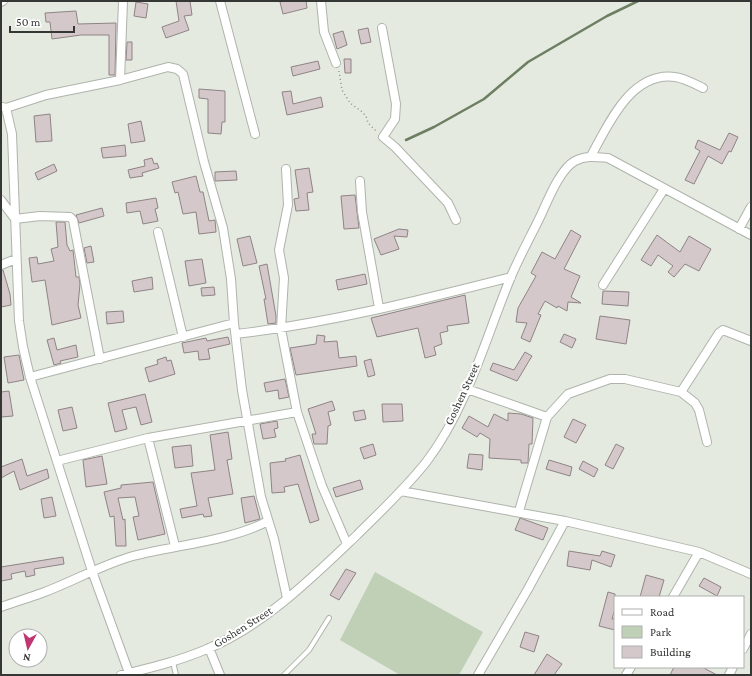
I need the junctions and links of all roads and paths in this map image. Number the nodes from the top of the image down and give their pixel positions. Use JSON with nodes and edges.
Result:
{"nodes":[{"id":1,"x":123,"y":1,"type":"edge"},
{"id":2,"x":220,"y":1,"type":"edge"},
{"id":3,"x":321,"y":1,"type":"edge"},
{"id":4,"x":382,"y":28,"type":"dead end"},
{"id":5,"x":336,"y":63,"type":"joint"},
{"id":6,"x":120,"y":80,"type":"junction"},
{"id":7,"x":703,"y":88,"type":"dead end"},
{"id":8,"x":3,"y":107,"type":"edge"},
{"id":9,"x":255,"y":134,"type":"dead end"},
{"id":10,"x":383,"y":137,"type":"junction"},
{"id":11,"x":591,"y":156,"type":"junction"},
{"id":12,"x":286,"y":169,"type":"dead end"},
{"id":13,"x":360,"y":181,"type":"dead end"},
{"id":14,"x":664,"y":189,"type":"junction"},
{"id":15,"x":1,"y":200,"type":"edge"},
{"id":16,"x":751,"y":207,"type":"edge"},
{"id":17,"x":15,"y":219,"type":"junction"},
{"id":18,"x":456,"y":220,"type":"dead end"},
{"id":19,"x":739,"y":229,"type":"junction"},
{"id":20,"x":158,"y":232,"type":"dead end"},
{"id":21,"x":751,"y":235,"type":"edge"},
{"id":22,"x":16,"y":259,"type":"junction"},
{"id":23,"x":1,"y":265,"type":"edge"},
{"id":24,"x":510,"y":277,"type":"junction"},
{"id":25,"x":603,"y":285,"type":"dead end"},
{"id":26,"x":379,"y":308,"type":"junction"},
{"id":27,"x":234,"y":323,"type":"junction"},
{"id":28,"x":281,"y":329,"type":"junction"},
{"id":29,"x":236,"y":334,"type":"junction"},
{"id":30,"x":183,"y":337,"type":"junction"},
{"id":31,"x":751,"y":341,"type":"edge"},
{"id":32,"x":100,"y":359,"type":"junction"},
{"id":33,"x":30,"y":377,"type":"junction"},
{"id":34,"x":467,"y":389,"type":"junction"},
{"id":35,"x":681,"y":392,"type":"junction"},
{"id":36,"x":297,"y":412,"type":"junction"},
{"id":37,"x":547,"y":417,"type":"junction"},
{"id":38,"x":248,"y":422,"type":"junction"},
{"id":39,"x":148,"y":438,"type":"junction"},
{"id":40,"x":707,"y":442,"type":"dead end"},
{"id":41,"x":57,"y":461,"type":"junction"},
{"id":42,"x":401,"y":491,"type":"junction"},
{"id":43,"x":519,"y":511,"type":"junction"},
{"id":44,"x":565,"y":520,"type":"junction"},
{"id":45,"x":268,"y":521,"type":"junction"},
{"id":46,"x":347,"y":544,"type":"junction"},
{"id":47,"x":175,"y":546,"type":"junction"},
{"id":48,"x":699,"y":552,"type":"junction"},
{"id":49,"x":92,"y":571,"type":"junction"},
{"id":50,"x":751,"y":574,"type":"edge"},
{"id":51,"x":674,"y":596,"type":"edge"},
{"id":52,"x":287,"y":598,"type":"junction"},
{"id":53,"x":1,"y":607,"type":"edge"},
{"id":54,"x":329,"y":618,"type":"dead end"},
{"id":55,"x":751,"y":634,"type":"edge"},
{"id":56,"x":744,"y":647,"type":"edge"},
{"id":57,"x":209,"y":648,"type":"junction"},
{"id":58,"x":173,"y":662,"type":"junction"},
{"id":59,"x":129,"y":673,"type":"junction"},
{"id":60,"x":121,"y":675,"type":"edge"},
{"id":61,"x":176,"y":675,"type":"edge"},
{"id":62,"x":220,"y":675,"type":"edge"},
{"id":63,"x":284,"y":675,"type":"edge"},
{"id":64,"x":478,"y":675,"type":"edge"}],
"edges":[{"from":1,"to":6,"type":"street"},
{"from":2,"to":9,"type":"street"},
{"from":3,"to":5,"type":"street"},
{"from":4,"to":10,"type":"street"},
{"from":5,"to":10,"type":"path"},
{"from":6,"to":8,"type":"street"},
{"from":6,"to":27,"type":"street"},
{"from":7,"to":11,"type":"street"},
{"from":8,"to":17,"type":"street"},
{"from":10,"to":18,"type":"street"},
{"from":11,"to":14,"type":"street","name":"Goshen Street"},
{"from":11,"to":24,"type":"street","name":"Goshen Street"},
{"from":12,"to":28,"type":"street"},
{"from":13,"to":26,"type":"street"},
{"from":14,"to":19,"type":"street","name":"Goshen Street"},
{"from":14,"to":25,"type":"street"},
{"from":15,"to":17,"type":"street"},
{"from":16,"to":19,"type":"street"},
{"from":17,"to":22,"type":"street"},
{"from":17,"to":32,"type":"street"},
{"from":19,"to":21,"type":"street","name":"Goshen Street"},
{"from":20,"to":30,"type":"street"},
{"from":22,"to":23,"type":"street"},
{"from":22,"to":33,"type":"street"},
{"from":24,"to":26,"type":"street"},
{"from":24,"to":34,"type":"street","name":"Goshen Street"},
{"from":26,"to":28,"type":"street"},
{"from":27,"to":29,"type":"street"},
{"from":27,"to":30,"type":"street"},
{"from":28,"to":29,"type":"street"},
{"from":28,"to":36,"type":"street"},
{"from":29,"to":38,"type":"street"},
{"from":30,"to":32,"type":"street"},
{"from":31,"to":35,"type":"street"},
{"from":32,"to":33,"type":"street"},
{"from":33,"to":41,"type":"street"},
{"from":34,"to":37,"type":"street"},
{"from":34,"to":42,"type":"street","name":"Goshen Street"},
{"from":35,"to":37,"type":"street"},
{"from":35,"to":40,"type":"street"},
{"from":36,"to":38,"type":"street"},
{"from":36,"to":46,"type":"street"},
{"from":37,"to":43,"type":"street"},
{"from":38,"to":39,"type":"street"},
{"from":38,"to":45,"type":"street"},
{"from":39,"to":41,"type":"street"},
{"from":39,"to":47,"type":"street"},
{"from":41,"to":49,"type":"street"},
{"from":42,"to":43,"type":"street"},
{"from":42,"to":46,"type":"street","name":"Goshen Street"},
{"from":43,"to":44,"type":"street"},
{"from":44,"to":48,"type":"street"},
{"from":44,"to":64,"type":"street"},
{"from":45,"to":47,"type":"street"},
{"from":45,"to":52,"type":"street"},
{"from":46,"to":52,"type":"street","name":"Goshen Street"},
{"from":47,"to":49,"type":"street"},
{"from":48,"to":50,"type":"street"},
{"from":48,"to":51,"type":"street"},
{"from":49,"to":53,"type":"street"},
{"from":49,"to":59,"type":"street"},
{"from":52,"to":57,"type":"street","name":"Goshen Street"},
{"from":54,"to":63,"type":"lane"},
{"from":55,"to":56,"type":"street"},
{"from":57,"to":58,"type":"street","name":"Goshen Street"},
{"from":57,"to":62,"type":"street"},
{"from":58,"to":59,"type":"street","name":"Goshen Street"},
{"from":58,"to":61,"type":"lane"},
{"from":59,"to":60,"type":"street","name":"Goshen Street"}]}
